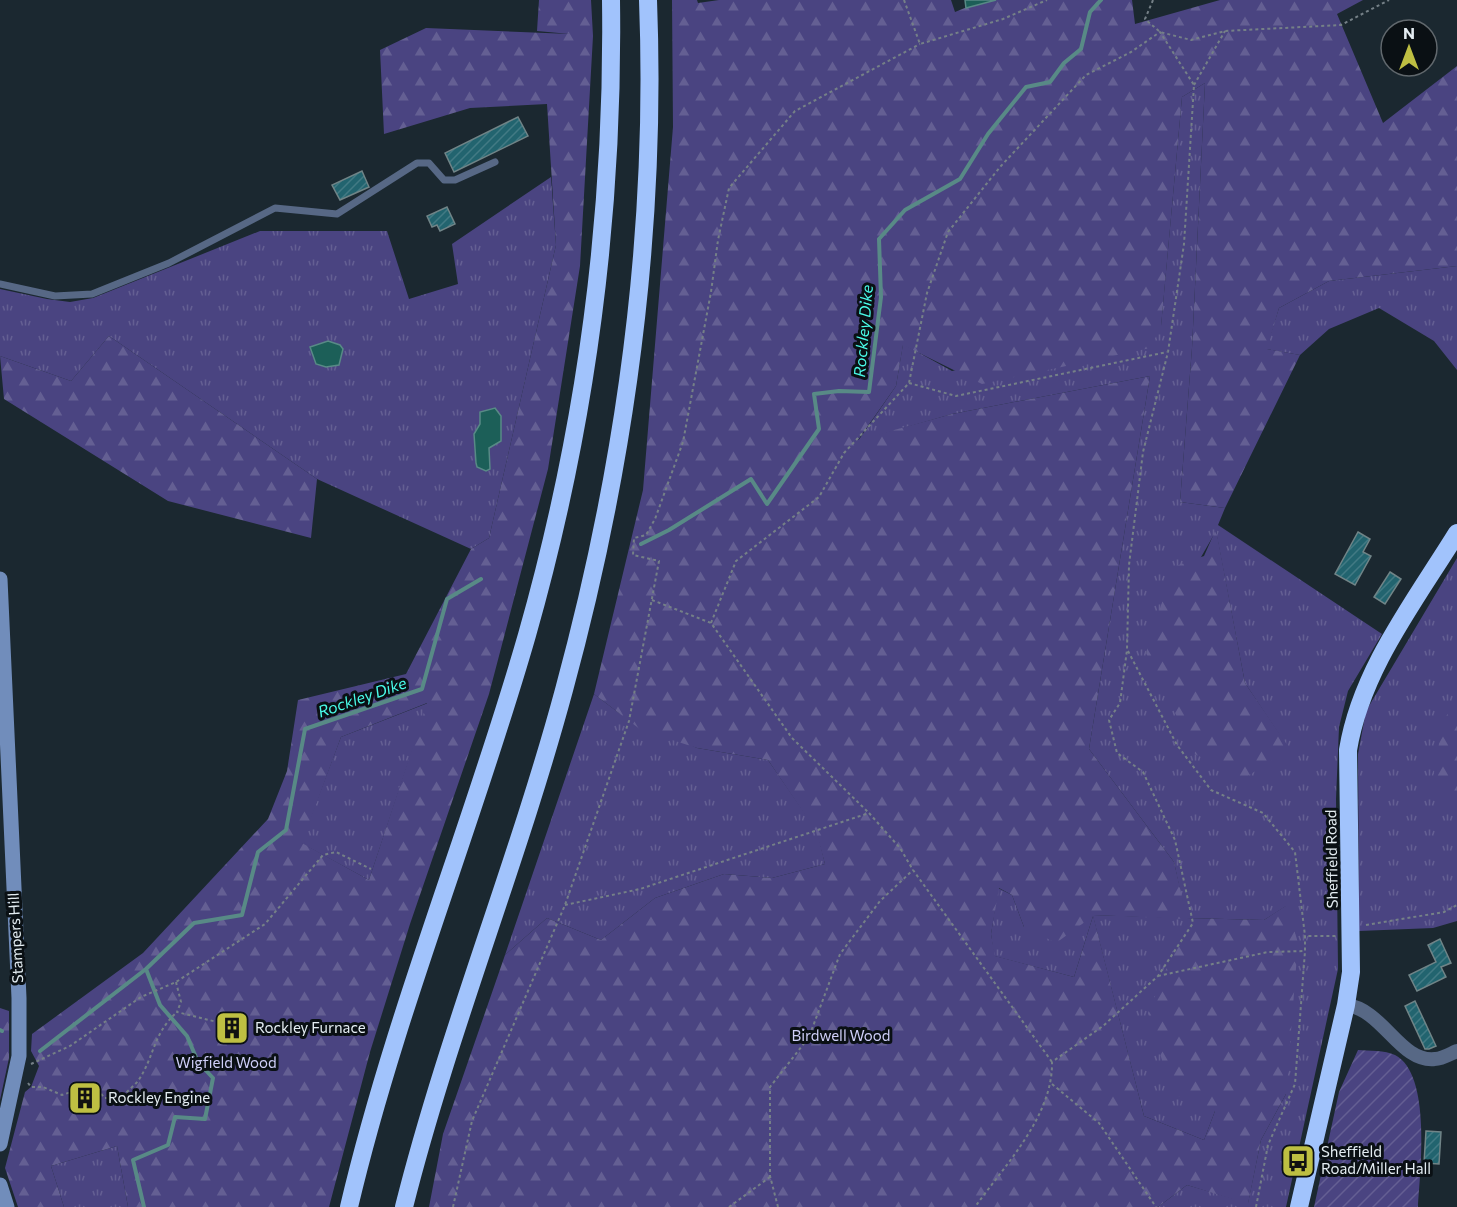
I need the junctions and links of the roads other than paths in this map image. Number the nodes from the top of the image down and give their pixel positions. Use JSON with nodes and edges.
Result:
{"nodes":[{"id":1,"x":612,"y":0,"type":"edge"},
{"id":2,"x":648,"y":0,"type":"edge"},
{"id":3,"x":495,"y":162,"type":"dead end"},
{"id":4,"x":0,"y":284,"type":"edge"},
{"id":5,"x":1457,"y":533,"type":"edge"},
{"id":6,"x":0,"y":579,"type":"edge"},
{"id":7,"x":1346,"y":1005,"type":"junction"},
{"id":8,"x":1457,"y":1051,"type":"edge"},
{"id":9,"x":0,"y":1144,"type":"edge"},
{"id":10,"x":0,"y":1185,"type":"edge"},
{"id":11,"x":7,"y":1207,"type":"edge"},
{"id":12,"x":349,"y":1207,"type":"edge"},
{"id":13,"x":405,"y":1207,"type":"edge"},
{"id":14,"x":1299,"y":1207,"type":"edge"}],
"edges":[{"from":1,"to":12,"type":"highway"},
{"from":2,"to":13,"type":"highway"},
{"from":3,"to":4,"type":"lane"},
{"from":5,"to":7,"type":"highway","name":"Sheffield Road"},
{"from":6,"to":9,"type":"street","name":"Stampers Hill"},
{"from":7,"to":8,"type":"street"},
{"from":7,"to":14,"type":"highway","name":"Sheffield Road"},
{"from":10,"to":11,"type":"street"}]}
